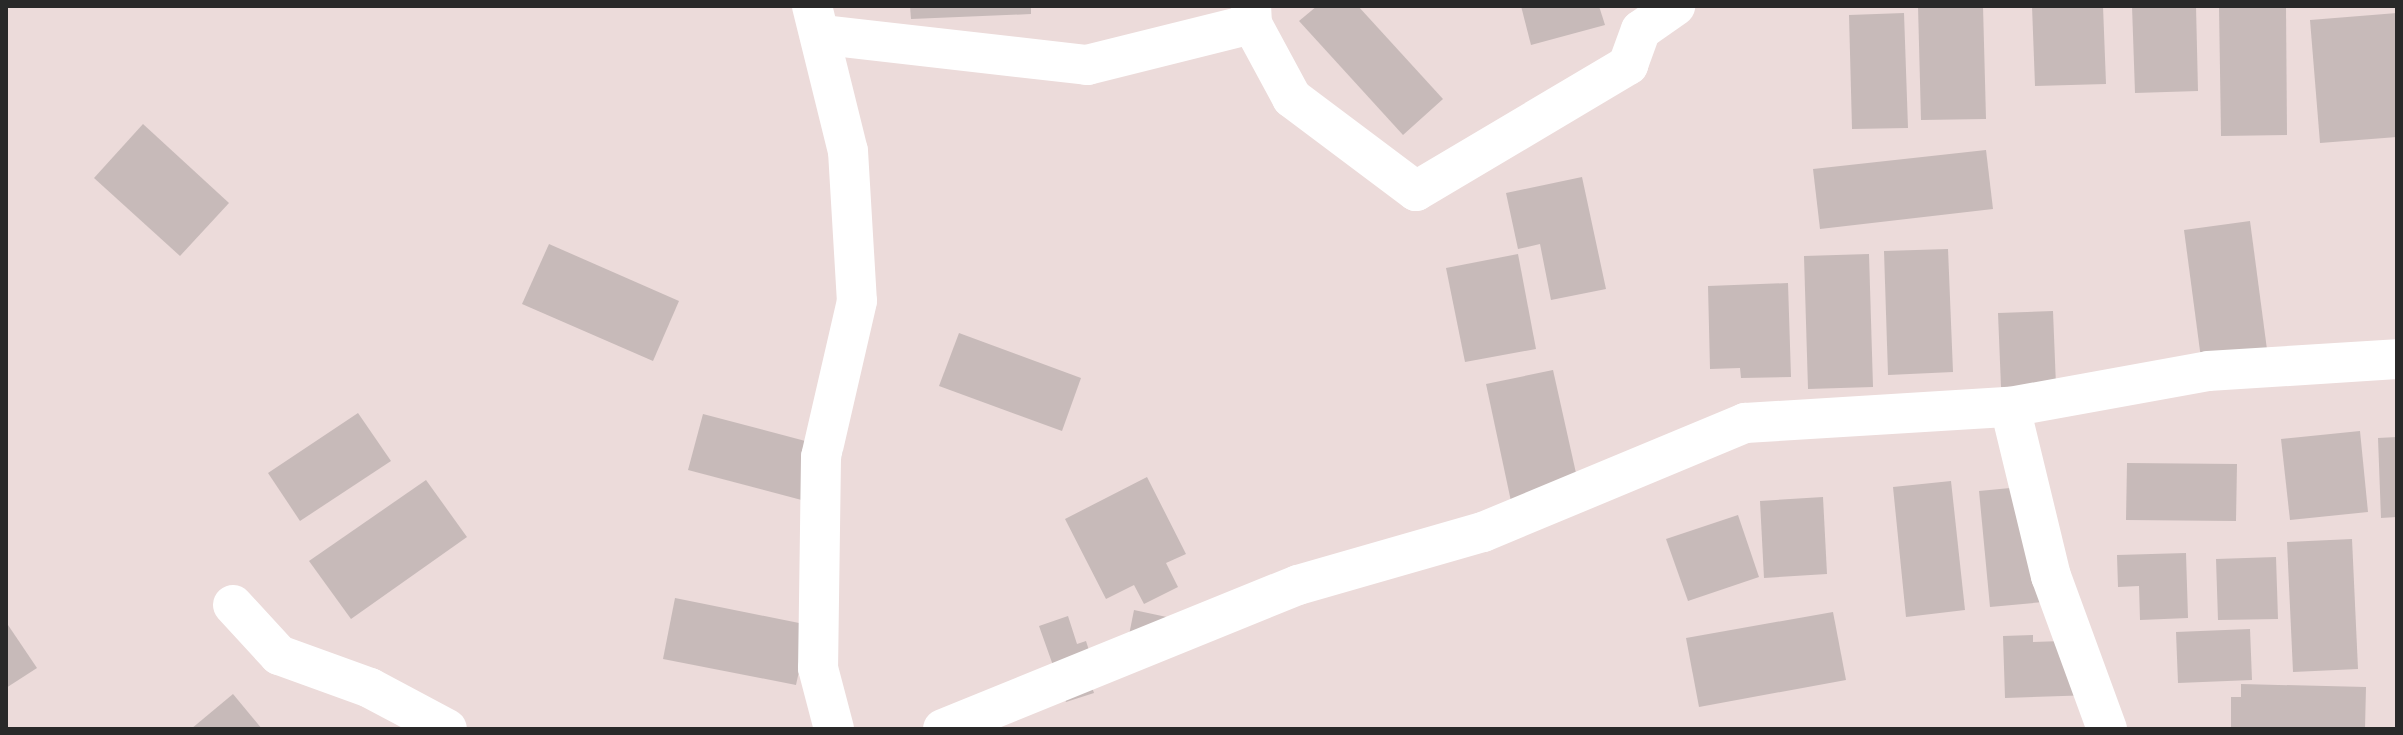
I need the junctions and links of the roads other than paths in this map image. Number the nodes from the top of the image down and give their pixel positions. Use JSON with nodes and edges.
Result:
{"nodes":[{"id":1,"x":1675,"y":6,"type":"edge"},
{"id":2,"x":1251,"y":15,"type":"edge"},
{"id":3,"x":818,"y":20,"type":"edge"},
{"id":4,"x":2397,"y":359,"type":"edge"},
{"id":5,"x":2010,"y":407,"type":"junction"},
{"id":6,"x":233,"y":605,"type":"dead end"},
{"id":7,"x":447,"y":729,"type":"edge"},
{"id":8,"x":834,"y":729,"type":"edge"},
{"id":9,"x":943,"y":729,"type":"edge"},
{"id":10,"x":2107,"y":729,"type":"edge"}],
"edges":[{"from":1,"to":2,"type":"street"},
{"from":2,"to":3,"type":"street"},
{"from":3,"to":8,"type":"street"},
{"from":4,"to":5,"type":"street"},
{"from":5,"to":9,"type":"street"},
{"from":5,"to":10,"type":"street"},
{"from":6,"to":7,"type":"street"}]}
